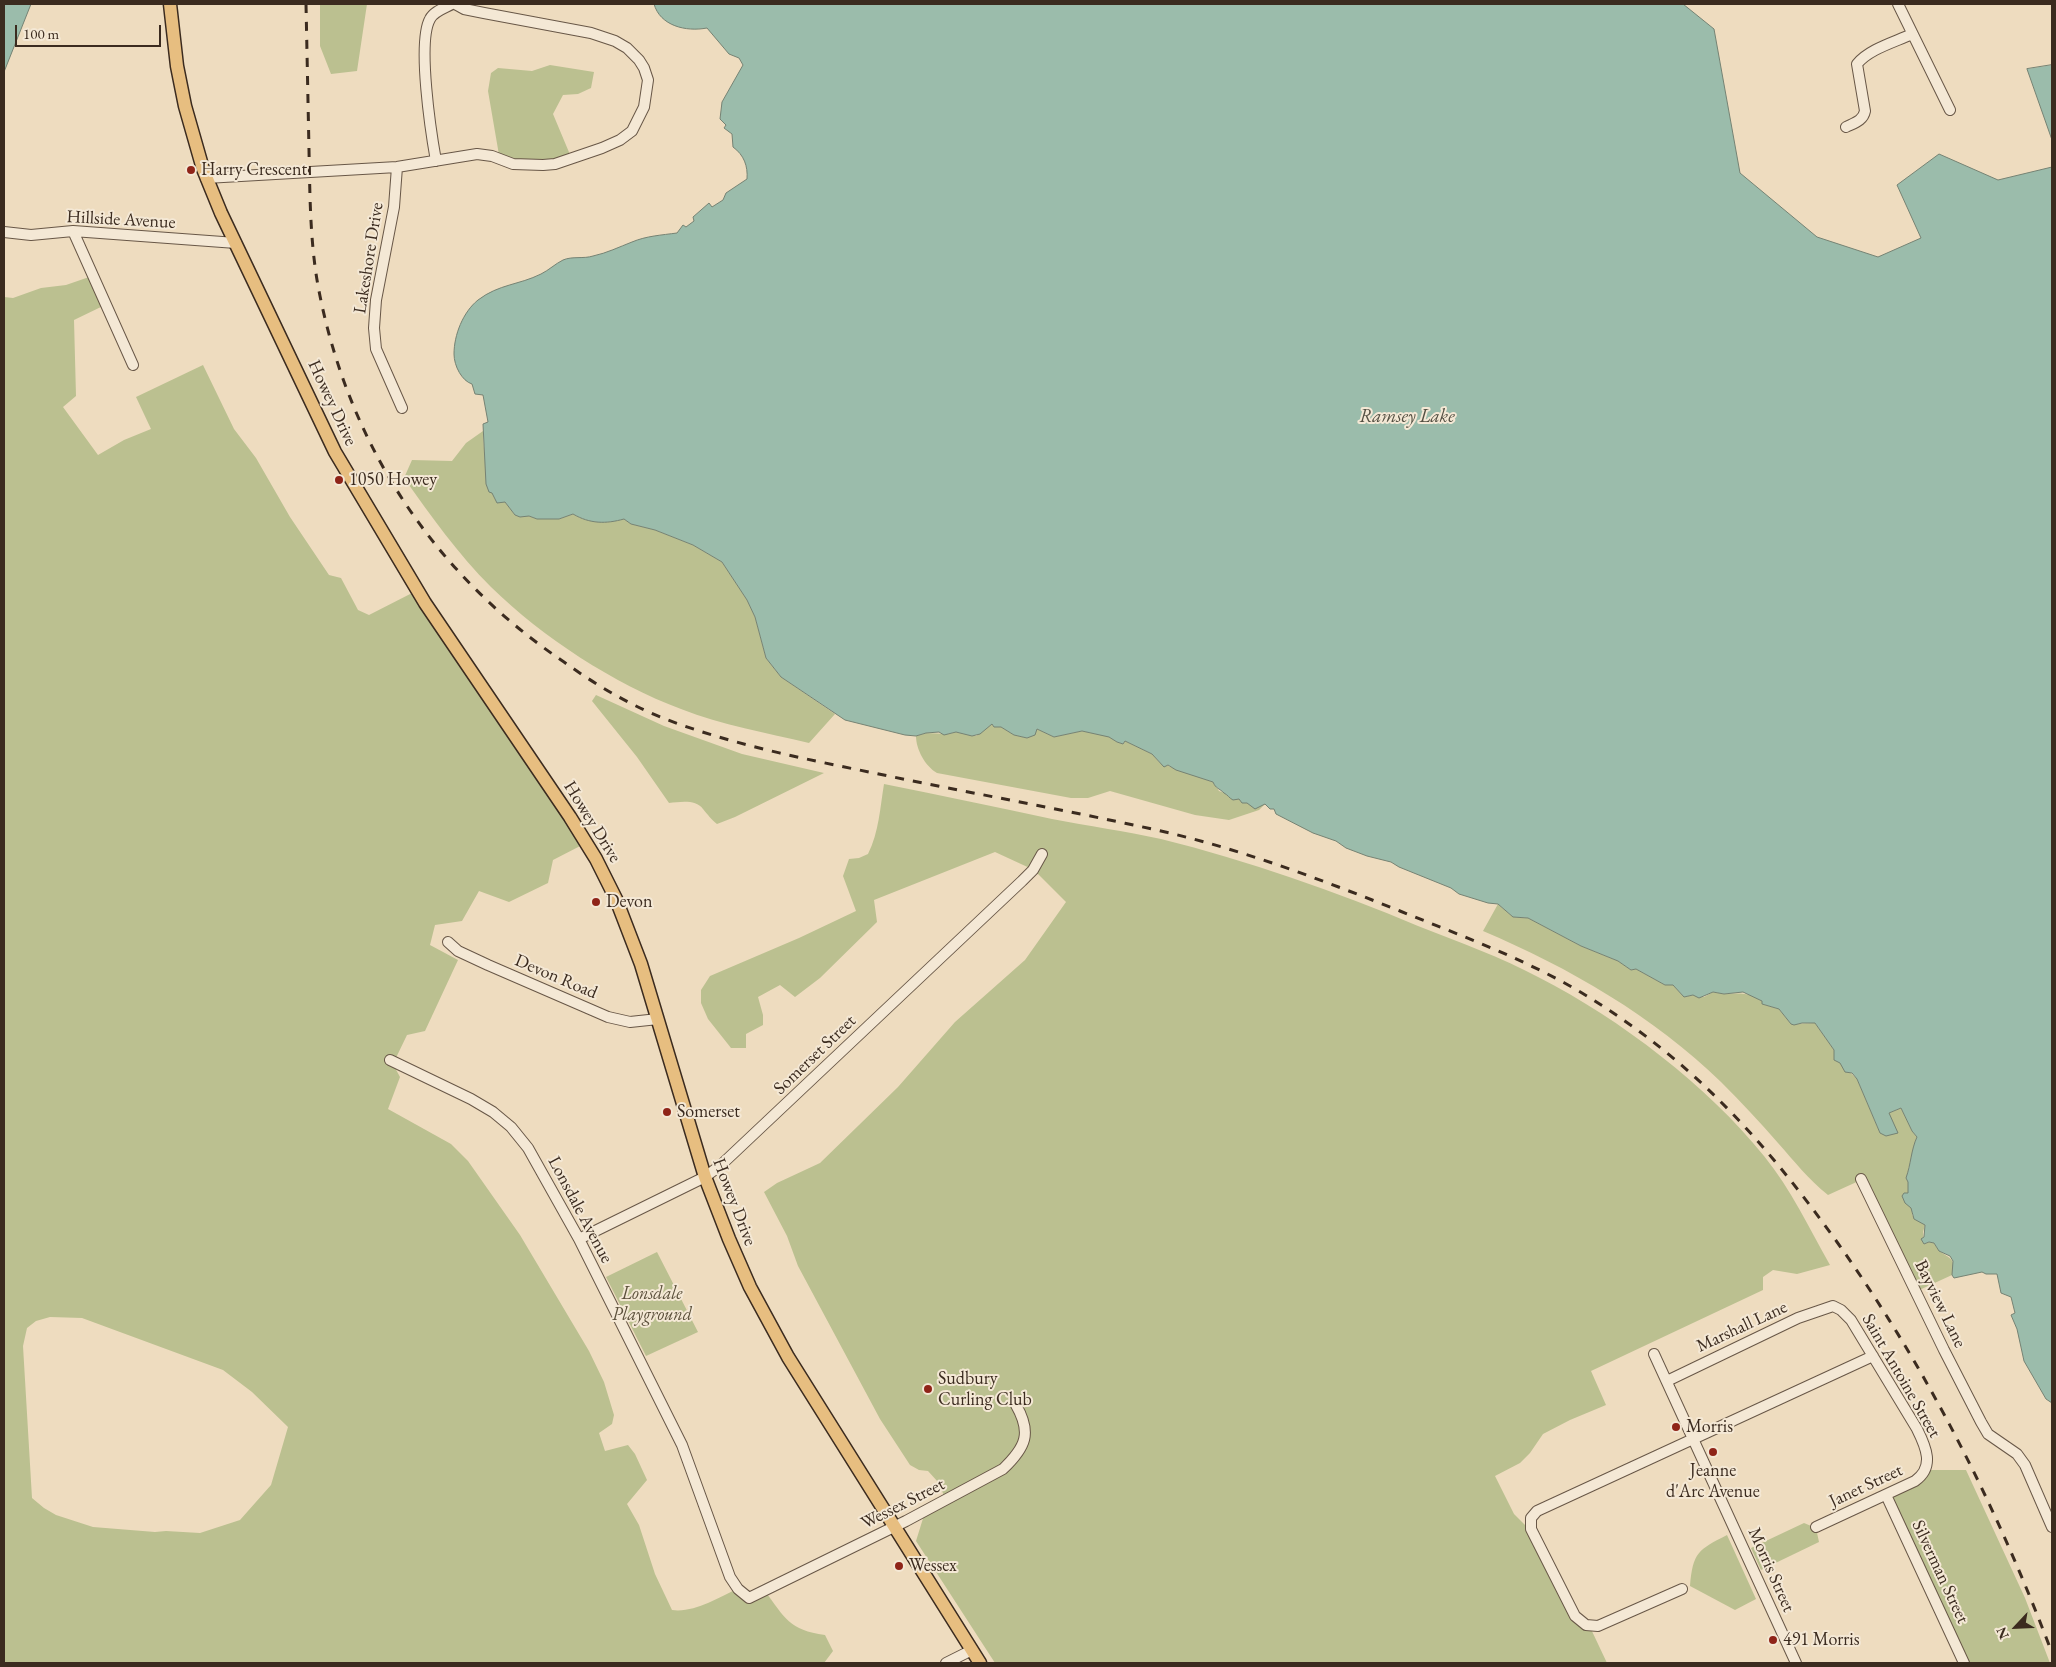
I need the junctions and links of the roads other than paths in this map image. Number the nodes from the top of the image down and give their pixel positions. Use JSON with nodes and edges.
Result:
{"nodes":[{"id":1,"x":170,"y":4,"type":"edge"},
{"id":2,"x":454,"y":4,"type":"edge"},
{"id":3,"x":1898,"y":4,"type":"edge"},
{"id":4,"x":1912,"y":34,"type":"junction"},
{"id":5,"x":1950,"y":110,"type":"dead end"},
{"id":6,"x":1846,"y":127,"type":"dead end"},
{"id":7,"x":436,"y":161,"type":"junction"},
{"id":8,"x":397,"y":167,"type":"junction"},
{"id":9,"x":206,"y":178,"type":"junction"},
{"id":10,"x":4,"y":232,"type":"edge"},
{"id":11,"x":73,"y":232,"type":"junction"},
{"id":12,"x":236,"y":243,"type":"junction"},
{"id":13,"x":133,"y":365,"type":"dead end"},
{"id":14,"x":402,"y":408,"type":"dead end"},
{"id":15,"x":1042,"y":854,"type":"dead end"},
{"id":16,"x":448,"y":942,"type":"dead end"},
{"id":17,"x":658,"y":1019,"type":"junction"},
{"id":18,"x":390,"y":1060,"type":"dead end"},
{"id":19,"x":705,"y":1177,"type":"junction"},
{"id":20,"x":1862,"y":1179,"type":"dead end"},
{"id":21,"x":579,"y":1239,"type":"junction"},
{"id":22,"x":1833,"y":1306,"type":"joint"},
{"id":23,"x":1654,"y":1354,"type":"dead end"},
{"id":24,"x":1874,"y":1356,"type":"junction"},
{"id":25,"x":1666,"y":1381,"type":"junction"},
{"id":26,"x":1016,"y":1405,"type":"dead end"},
{"id":27,"x":1694,"y":1439,"type":"junction"},
{"id":28,"x":1926,"y":1470,"type":"joint"},
{"id":29,"x":1886,"y":1495,"type":"junction"},
{"id":30,"x":894,"y":1527,"type":"junction"},
{"id":31,"x":1816,"y":1527,"type":"dead end"},
{"id":32,"x":2052,"y":1527,"type":"edge"},
{"id":33,"x":1682,"y":1589,"type":"dead end"},
{"id":34,"x":750,"y":1598,"type":"joint"},
{"id":35,"x":972,"y":1650,"type":"junction"},
{"id":36,"x":946,"y":1663,"type":"edge"},
{"id":37,"x":980,"y":1663,"type":"edge"},
{"id":38,"x":1796,"y":1663,"type":"edge"},
{"id":39,"x":1964,"y":1663,"type":"edge"}],
"edges":[{"from":1,"to":9,"type":"main road","name":"Howey Drive"},
{"from":2,"to":7,"type":"street"},
{"from":2,"to":7,"type":"street"},
{"from":3,"to":4,"type":"street"},
{"from":4,"to":5,"type":"street"},
{"from":4,"to":6,"type":"street"},
{"from":7,"to":8,"type":"street"},
{"from":8,"to":9,"type":"street"},
{"from":8,"to":14,"type":"street","name":"Lakeshore Drive"},
{"from":9,"to":12,"type":"main road","name":"Howey Drive"},
{"from":10,"to":11,"type":"street","name":"Hillside Avenue"},
{"from":11,"to":12,"type":"street","name":"Hillside Avenue"},
{"from":11,"to":13,"type":"street"},
{"from":12,"to":17,"type":"main road","name":"Howey Drive"},
{"from":15,"to":19,"type":"street","name":"Somerset Street"},
{"from":16,"to":17,"type":"street","name":"Devon Road"},
{"from":17,"to":19,"type":"main road","name":"Howey Drive"},
{"from":18,"to":21,"type":"street","name":"Lonsdale Avenue"},
{"from":19,"to":21,"type":"street","name":"Somerset Street"},
{"from":19,"to":30,"type":"main road","name":"Howey Drive"},
{"from":20,"to":32,"type":"street","name":"Bayview Lane"},
{"from":21,"to":34,"type":"street","name":"Lonsdale Avenue"},
{"from":22,"to":24,"type":"street","name":"Saint Antoine Street"},
{"from":22,"to":25,"type":"street","name":"Marshall Lane"},
{"from":23,"to":25,"type":"street","name":"Morris Street"},
{"from":24,"to":27,"type":"street"},
{"from":24,"to":28,"type":"street","name":"Saint Antoine Street"},
{"from":25,"to":27,"type":"street","name":"Morris Street"},
{"from":26,"to":30,"type":"street","name":"Wessex Street"},
{"from":27,"to":33,"type":"street"},
{"from":27,"to":38,"type":"street","name":"Morris Street"},
{"from":28,"to":29,"type":"street","name":"Janet Street"},
{"from":29,"to":31,"type":"street","name":"Janet Street"},
{"from":29,"to":39,"type":"street","name":"Silverman Street"},
{"from":30,"to":34,"type":"street","name":"Wessex Street"},
{"from":30,"to":35,"type":"main road","name":"Howey Drive"},
{"from":35,"to":36,"type":"street"},
{"from":35,"to":37,"type":"main road","name":"Howey Drive"}]}
